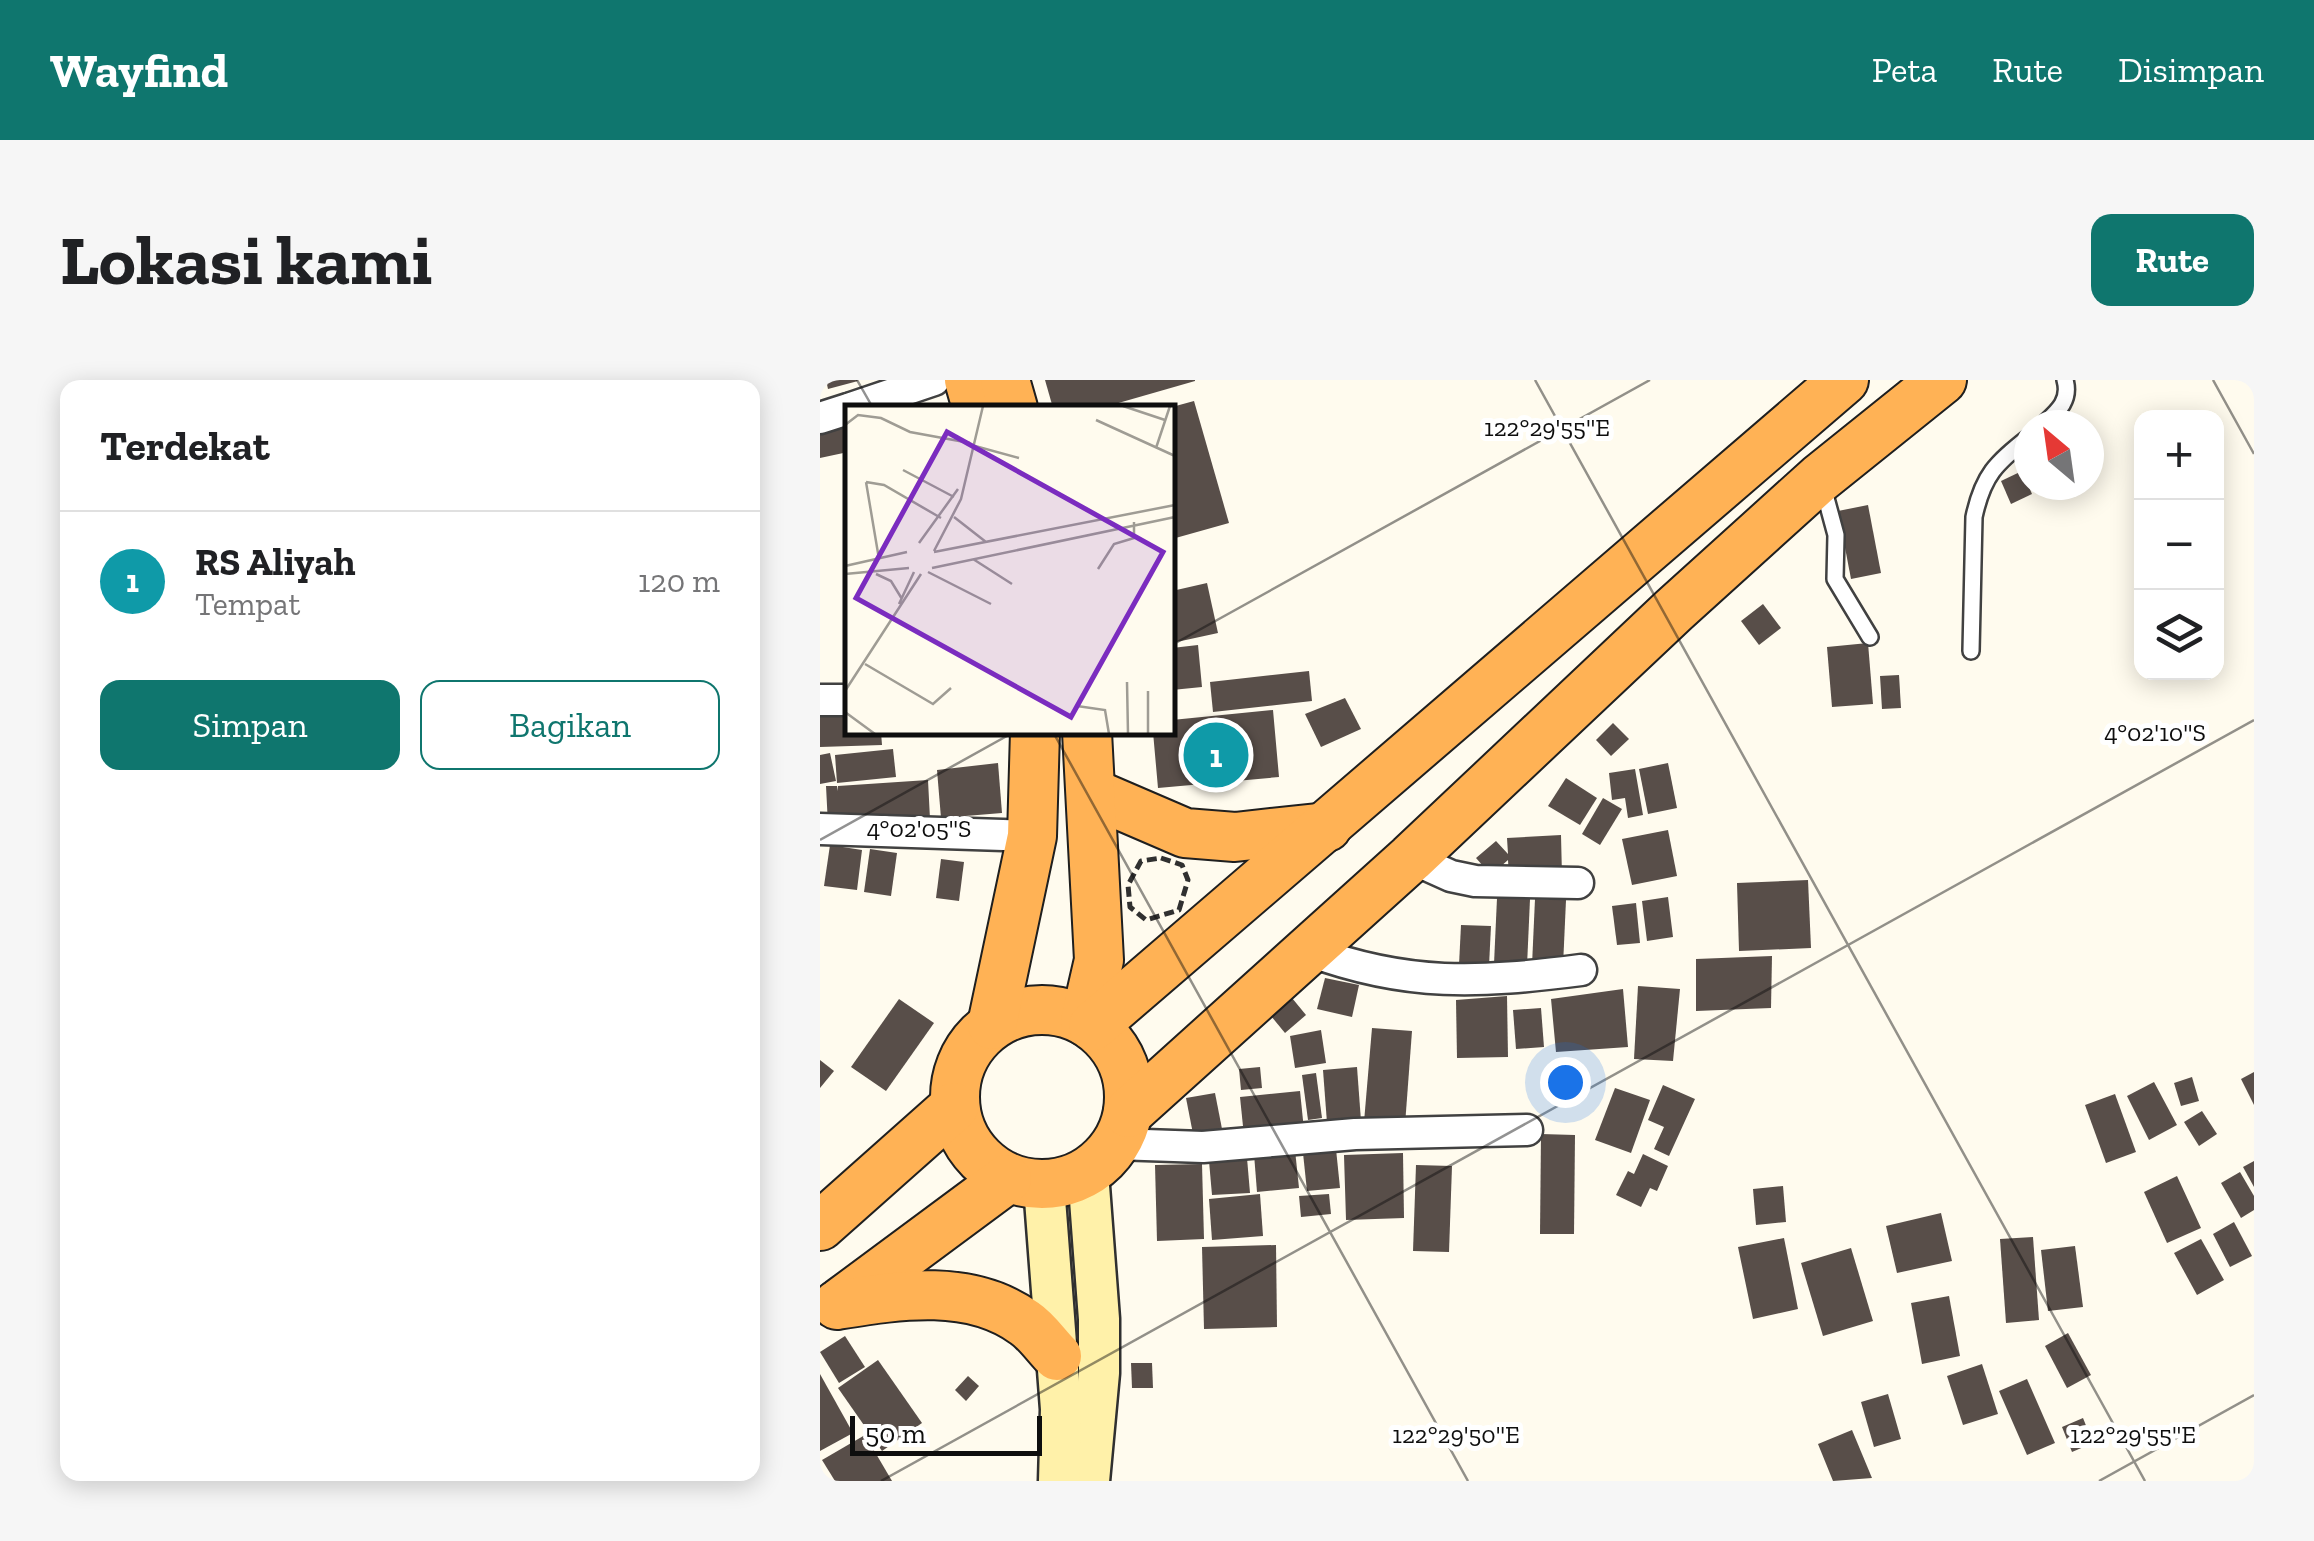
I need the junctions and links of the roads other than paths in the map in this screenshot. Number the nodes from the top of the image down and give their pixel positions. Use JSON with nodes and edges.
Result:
{"nodes":[{"id":1,"x":934,"y":380,"type":"edge"},
{"id":2,"x":969,"y":380,"type":"edge"},
{"id":3,"x":1005,"y":380,"type":"edge"},
{"id":4,"x":1844,"y":380,"type":"edge"},
{"id":5,"x":1942,"y":380,"type":"edge"},
{"id":6,"x":2066,"y":380,"type":"edge"},
{"id":7,"x":859,"y":405,"type":"edge"},
{"id":8,"x":976,"y":405,"type":"edge"},
{"id":9,"x":1012,"y":405,"type":"edge"},
{"id":10,"x":845,"y":410,"type":"edge"},
{"id":11,"x":2059,"y":410,"type":"edge"},
{"id":12,"x":820,"y":418,"type":"edge"},
{"id":13,"x":2014,"y":449,"type":"edge"},
{"id":14,"x":1820,"y":478,"type":"junction"},
{"id":15,"x":1870,"y":637,"type":"dead end"},
{"id":16,"x":1971,"y":650,"type":"dead end"},
{"id":17,"x":1035,"y":735,"type":"edge"},
{"id":18,"x":1087,"y":735,"type":"edge"},
{"id":19,"x":1092,"y":793,"type":"junction"},
{"id":20,"x":1327,"y":826,"type":"junction"},
{"id":21,"x":820,"y":829,"type":"edge"},
{"id":22,"x":1032,"y":836,"type":"junction"},
{"id":23,"x":1411,"y":858,"type":"junction"},
{"id":24,"x":1578,"y":883,"type":"dead end"},
{"id":25,"x":1310,"y":951,"type":"junction"},
{"id":26,"x":1580,"y":970,"type":"dead end"},
{"id":27,"x":1089,"y":1024,"type":"junction"},
{"id":28,"x":992,"y":1025,"type":"junction"},
{"id":29,"x":954,"y":1106,"type":"junction"},
{"id":30,"x":1527,"y":1130,"type":"dead end"},
{"id":31,"x":1077,"y":1159,"type":"junction"},
{"id":32,"x":824,"y":1213,"type":"edge"},
{"id":33,"x":828,"y":1310,"type":"edge"},
{"id":34,"x":1057,"y":1356,"type":"junction"},
{"id":35,"x":1059,"y":1481,"type":"edge"},
{"id":36,"x":1089,"y":1481,"type":"edge"}],
"edges":[{"from":1,"to":7,"type":"street"},
{"from":2,"to":8,"type":"highway"},
{"from":3,"to":9,"type":"highway"},
{"from":4,"to":20,"type":"highway"},
{"from":5,"to":14,"type":"highway"},
{"from":6,"to":11,"type":"lane"},
{"from":10,"to":12,"type":"street"},
{"from":13,"to":16,"type":"lane"},
{"from":14,"to":15,"type":"lane"},
{"from":14,"to":23,"type":"highway"},
{"from":17,"to":22,"type":"highway"},
{"from":18,"to":19,"type":"highway"},
{"from":19,"to":20,"type":"highway"},
{"from":19,"to":27,"type":"highway"},
{"from":20,"to":27,"type":"highway"},
{"from":21,"to":22,"type":"street"},
{"from":22,"to":28,"type":"highway"},
{"from":23,"to":24,"type":"street"},
{"from":23,"to":25,"type":"highway"},
{"from":25,"to":26,"type":"street"},
{"from":25,"to":31,"type":"highway"},
{"from":27,"to":28,"type":"highway"},
{"from":27,"to":31,"type":"highway"},
{"from":28,"to":29,"type":"highway"},
{"from":29,"to":31,"type":"highway"},
{"from":29,"to":32,"type":"highway"},
{"from":30,"to":31,"type":"street"},
{"from":31,"to":33,"type":"highway"},
{"from":31,"to":34,"type":"main road"},
{"from":31,"to":36,"type":"main road"},
{"from":33,"to":34,"type":"highway"},
{"from":34,"to":35,"type":"main road"}]}
